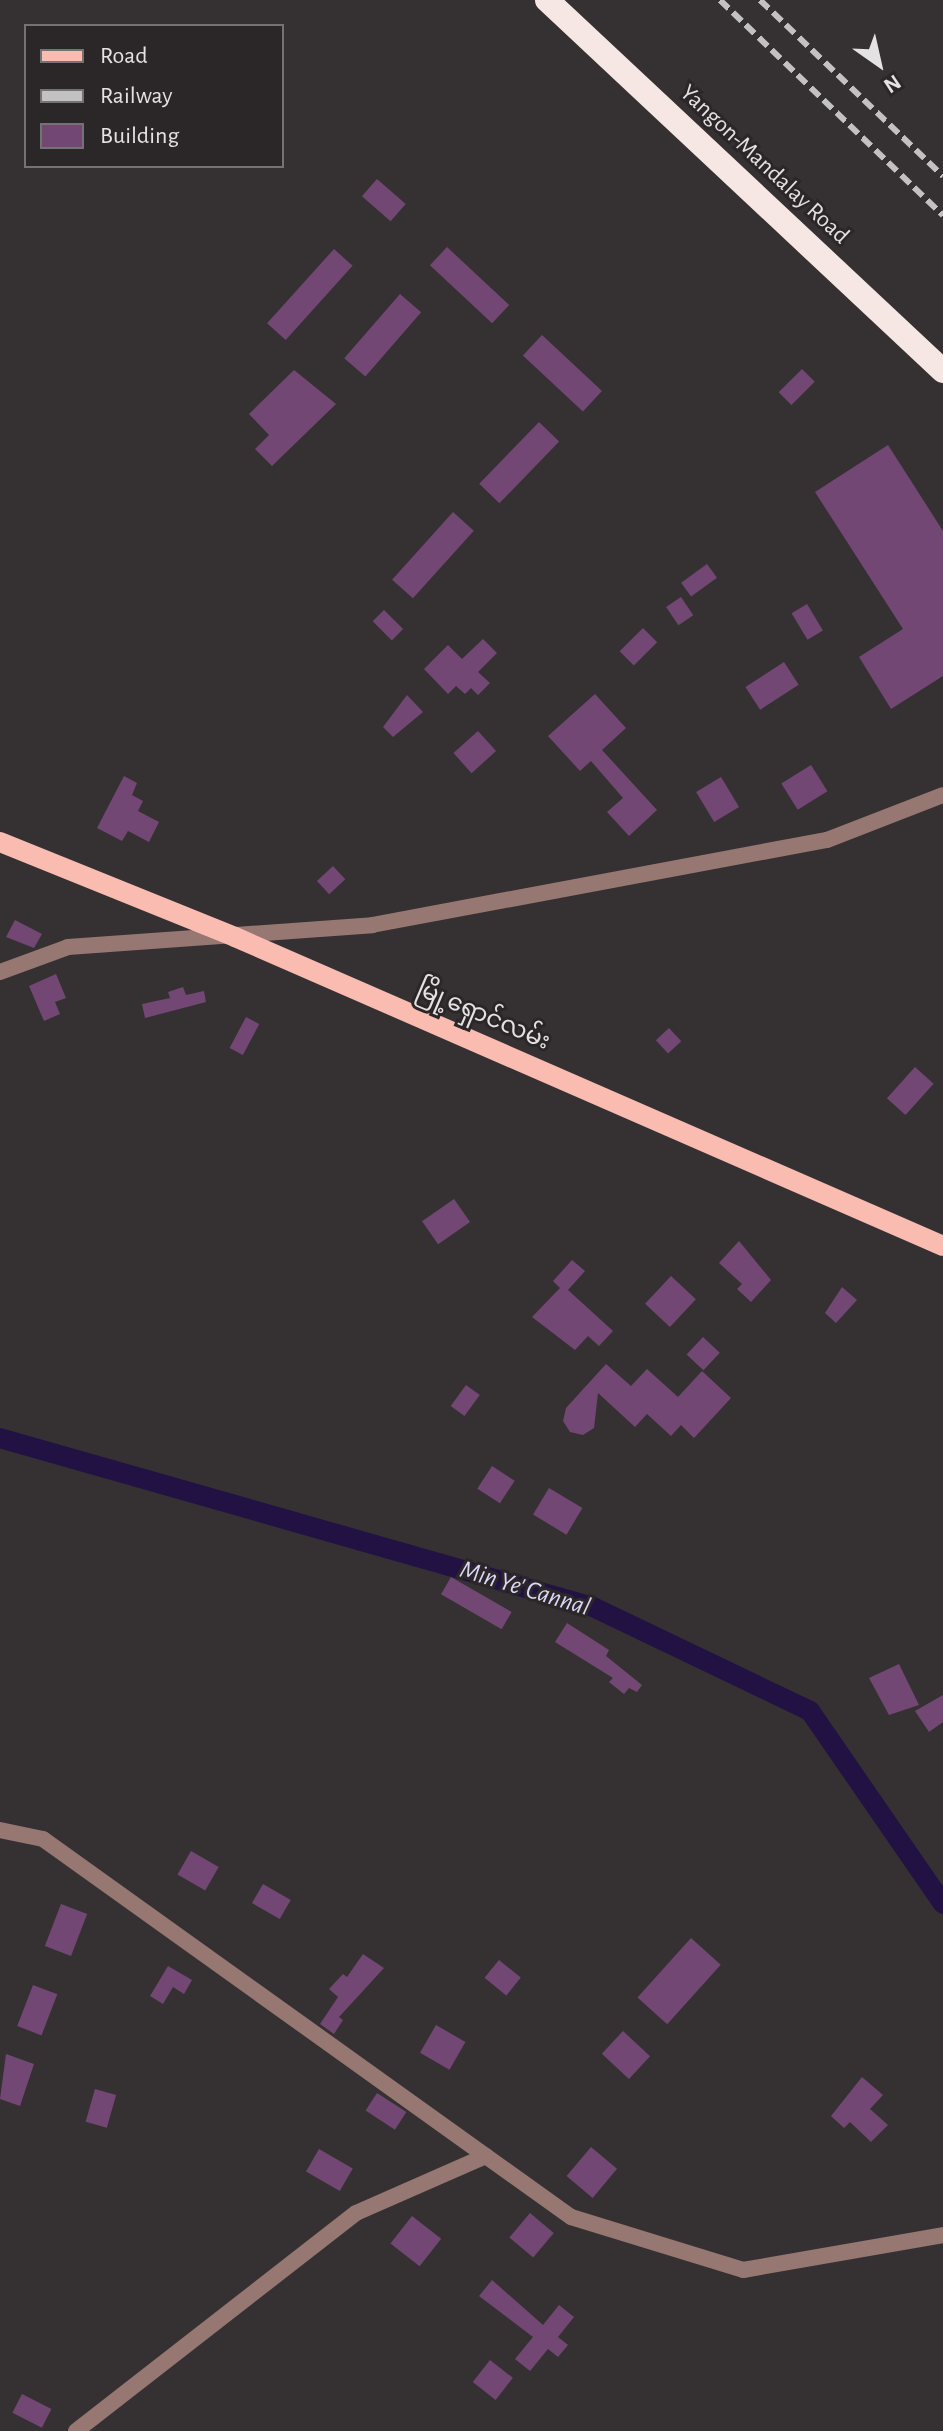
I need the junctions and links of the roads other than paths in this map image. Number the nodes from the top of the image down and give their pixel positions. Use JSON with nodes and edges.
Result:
{"nodes":[{"id":1,"x":547,"y":0,"type":"edge"},
{"id":2,"x":943,"y":371,"type":"edge"},
{"id":3,"x":943,"y":795,"type":"edge"},
{"id":4,"x":0,"y":842,"type":"edge"},
{"id":5,"x":235,"y":937,"type":"junction"},
{"id":6,"x":0,"y":972,"type":"edge"},
{"id":7,"x":943,"y":1246,"type":"edge"},
{"id":8,"x":0,"y":1830,"type":"edge"},
{"id":9,"x":486,"y":2156,"type":"junction"},
{"id":10,"x":943,"y":2235,"type":"edge"},
{"id":11,"x":76,"y":2431,"type":"edge"}],
"edges":[{"from":1,"to":2,"type":"highway","name":"Yangon-Mandalay Road"},
{"from":3,"to":5,"type":"street"},
{"from":4,"to":5,"type":"main road","name":"မြို့ရှောင်လမ်း"},
{"from":5,"to":6,"type":"street"},
{"from":5,"to":7,"type":"main road","name":"မြို့ရှောင်လမ်း"},
{"from":8,"to":9,"type":"street"},
{"from":9,"to":10,"type":"street"},
{"from":9,"to":11,"type":"street"}]}
